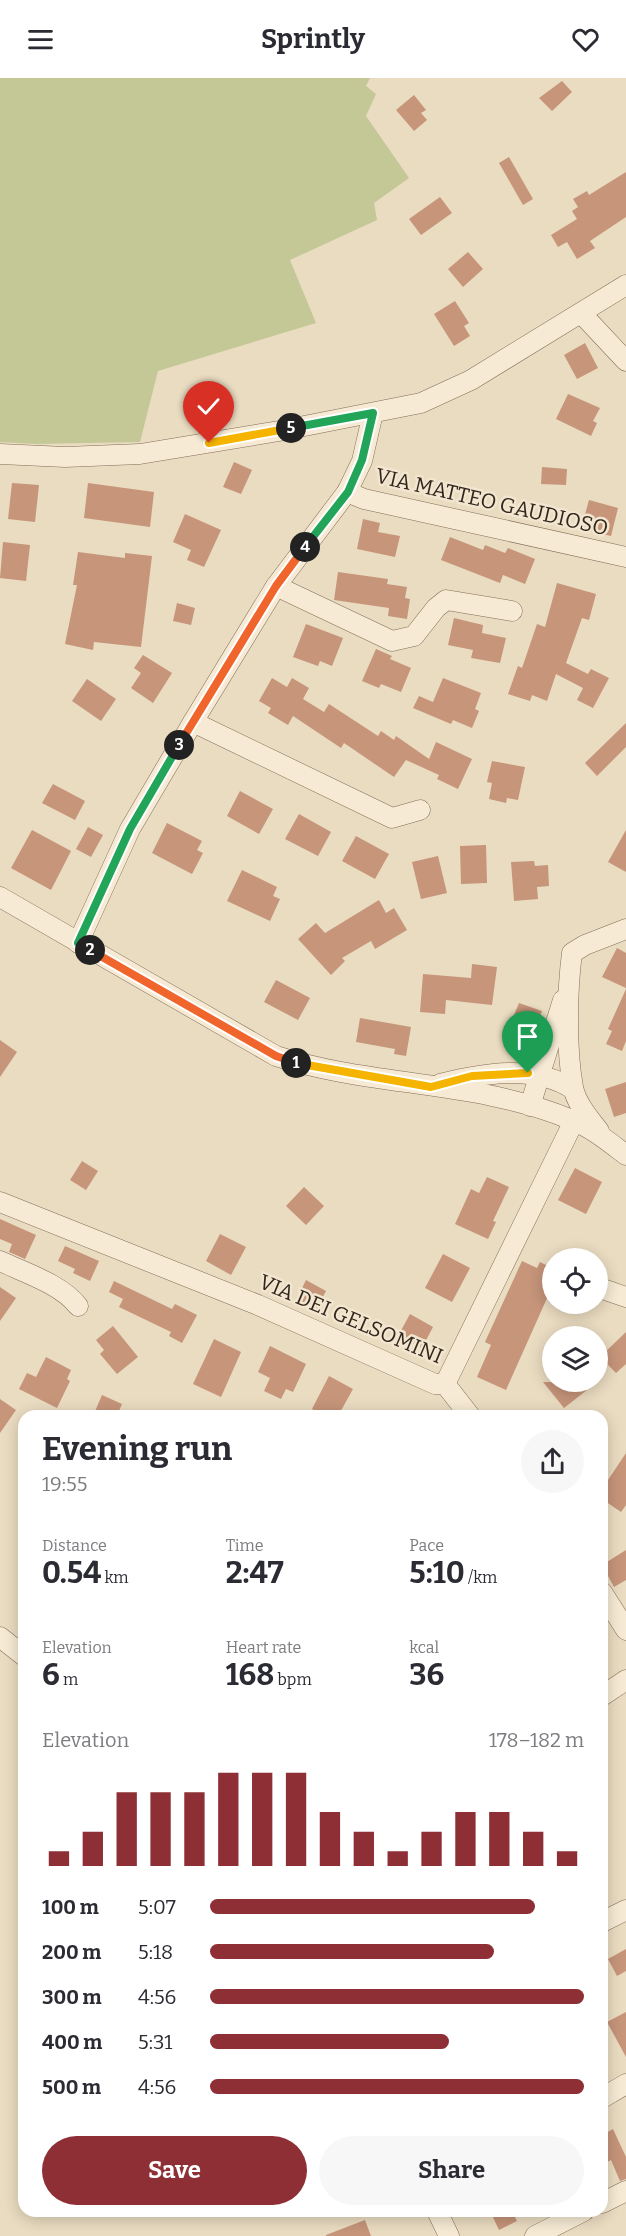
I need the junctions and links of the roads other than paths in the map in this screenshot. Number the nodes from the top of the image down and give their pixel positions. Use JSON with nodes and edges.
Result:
{"nodes":[{"id":1,"x":626,"y":285,"type":"edge"},
{"id":2,"x":580,"y":313,"type":"junction"},
{"id":3,"x":626,"y":361,"type":"edge"},
{"id":4,"x":373,"y":413,"type":"junction"},
{"id":5,"x":0,"y":454,"type":"edge"},
{"id":6,"x":348,"y":492,"type":"junction"},
{"id":7,"x":626,"y":557,"type":"edge"},
{"id":8,"x":276,"y":586,"type":"junction"},
{"id":9,"x":512,"y":611,"type":"dead end"},
{"id":10,"x":193,"y":722,"type":"junction"},
{"id":11,"x":420,"y":810,"type":"dead end"},
{"id":12,"x":0,"y":897,"type":"edge"},
{"id":13,"x":626,"y":929,"type":"edge"},
{"id":14,"x":78,"y":943,"type":"junction"},
{"id":15,"x":567,"y":988,"type":"junction"},
{"id":16,"x":540,"y":1075,"type":"junction"},
{"id":17,"x":431,"y":1087,"type":"junction"},
{"id":18,"x":573,"y":1089,"type":"junction"},
{"id":19,"x":530,"y":1106,"type":"junction"},
{"id":20,"x":574,"y":1120,"type":"junction"},
{"id":21,"x":604,"y":1138,"type":"junction"},
{"id":22,"x":626,"y":1155,"type":"edge"},
{"id":23,"x":0,"y":1202,"type":"edge"},
{"id":24,"x":0,"y":1261,"type":"edge"},
{"id":25,"x":608,"y":1291,"type":"edge"},
{"id":26,"x":626,"y":1297,"type":"edge"},
{"id":27,"x":78,"y":1306,"type":"dead end"},
{"id":28,"x":445,"y":1384,"type":"junction"},
{"id":29,"x":465,"y":1410,"type":"edge"},
{"id":30,"x":608,"y":1602,"type":"edge"},
{"id":31,"x":626,"y":1630,"type":"edge"},
{"id":32,"x":0,"y":1637,"type":"edge"},
{"id":33,"x":18,"y":1651,"type":"edge"},
{"id":34,"x":626,"y":1680,"type":"edge"},
{"id":35,"x":608,"y":1692,"type":"edge"},
{"id":36,"x":626,"y":1910,"type":"edge"},
{"id":37,"x":608,"y":1919,"type":"edge"},
{"id":38,"x":626,"y":2084,"type":"edge"},
{"id":39,"x":608,"y":2094,"type":"edge"},
{"id":40,"x":626,"y":2191,"type":"edge"},
{"id":41,"x":608,"y":2200,"type":"edge"},
{"id":42,"x":439,"y":2217,"type":"edge"},
{"id":43,"x":574,"y":2217,"type":"edge"},
{"id":44,"x":547,"y":2233,"type":"edge"},
{"id":45,"x":449,"y":2236,"type":"edge"}],
"edges":[{"from":1,"to":2,"type":"street"},
{"from":2,"to":3,"type":"street"},
{"from":2,"to":4,"type":"street"},
{"from":4,"to":5,"type":"street"},
{"from":4,"to":6,"type":"street"},
{"from":6,"to":7,"type":"street","name":"VIA MATTEO GAUDIOSO"},
{"from":6,"to":8,"type":"street"},
{"from":8,"to":9,"type":"street"},
{"from":8,"to":10,"type":"street"},
{"from":10,"to":11,"type":"street"},
{"from":10,"to":14,"type":"street"},
{"from":12,"to":14,"type":"street"},
{"from":13,"to":15,"type":"street"},
{"from":14,"to":17,"type":"street"},
{"from":15,"to":16,"type":"street"},
{"from":15,"to":18,"type":"street"},
{"from":16,"to":17,"type":"street"},
{"from":16,"to":18,"type":"street"},
{"from":16,"to":19,"type":"street"},
{"from":17,"to":19,"type":"street"},
{"from":18,"to":21,"type":"street"},
{"from":19,"to":20,"type":"street"},
{"from":20,"to":21,"type":"street"},
{"from":20,"to":28,"type":"street","name":"VIA DEI GELSOMINI"},
{"from":21,"to":22,"type":"street"},
{"from":23,"to":28,"type":"street","name":"VIA DEI GELSOMINI"},
{"from":24,"to":27,"type":"street"},
{"from":25,"to":26,"type":"street"},
{"from":28,"to":29,"type":"street"},
{"from":30,"to":31,"type":"street"},
{"from":32,"to":33,"type":"street"},
{"from":34,"to":35,"type":"street"},
{"from":36,"to":37,"type":"street"},
{"from":38,"to":39,"type":"street"},
{"from":40,"to":41,"type":"street"},
{"from":42,"to":45,"type":"street"},
{"from":43,"to":44,"type":"street"}]}
